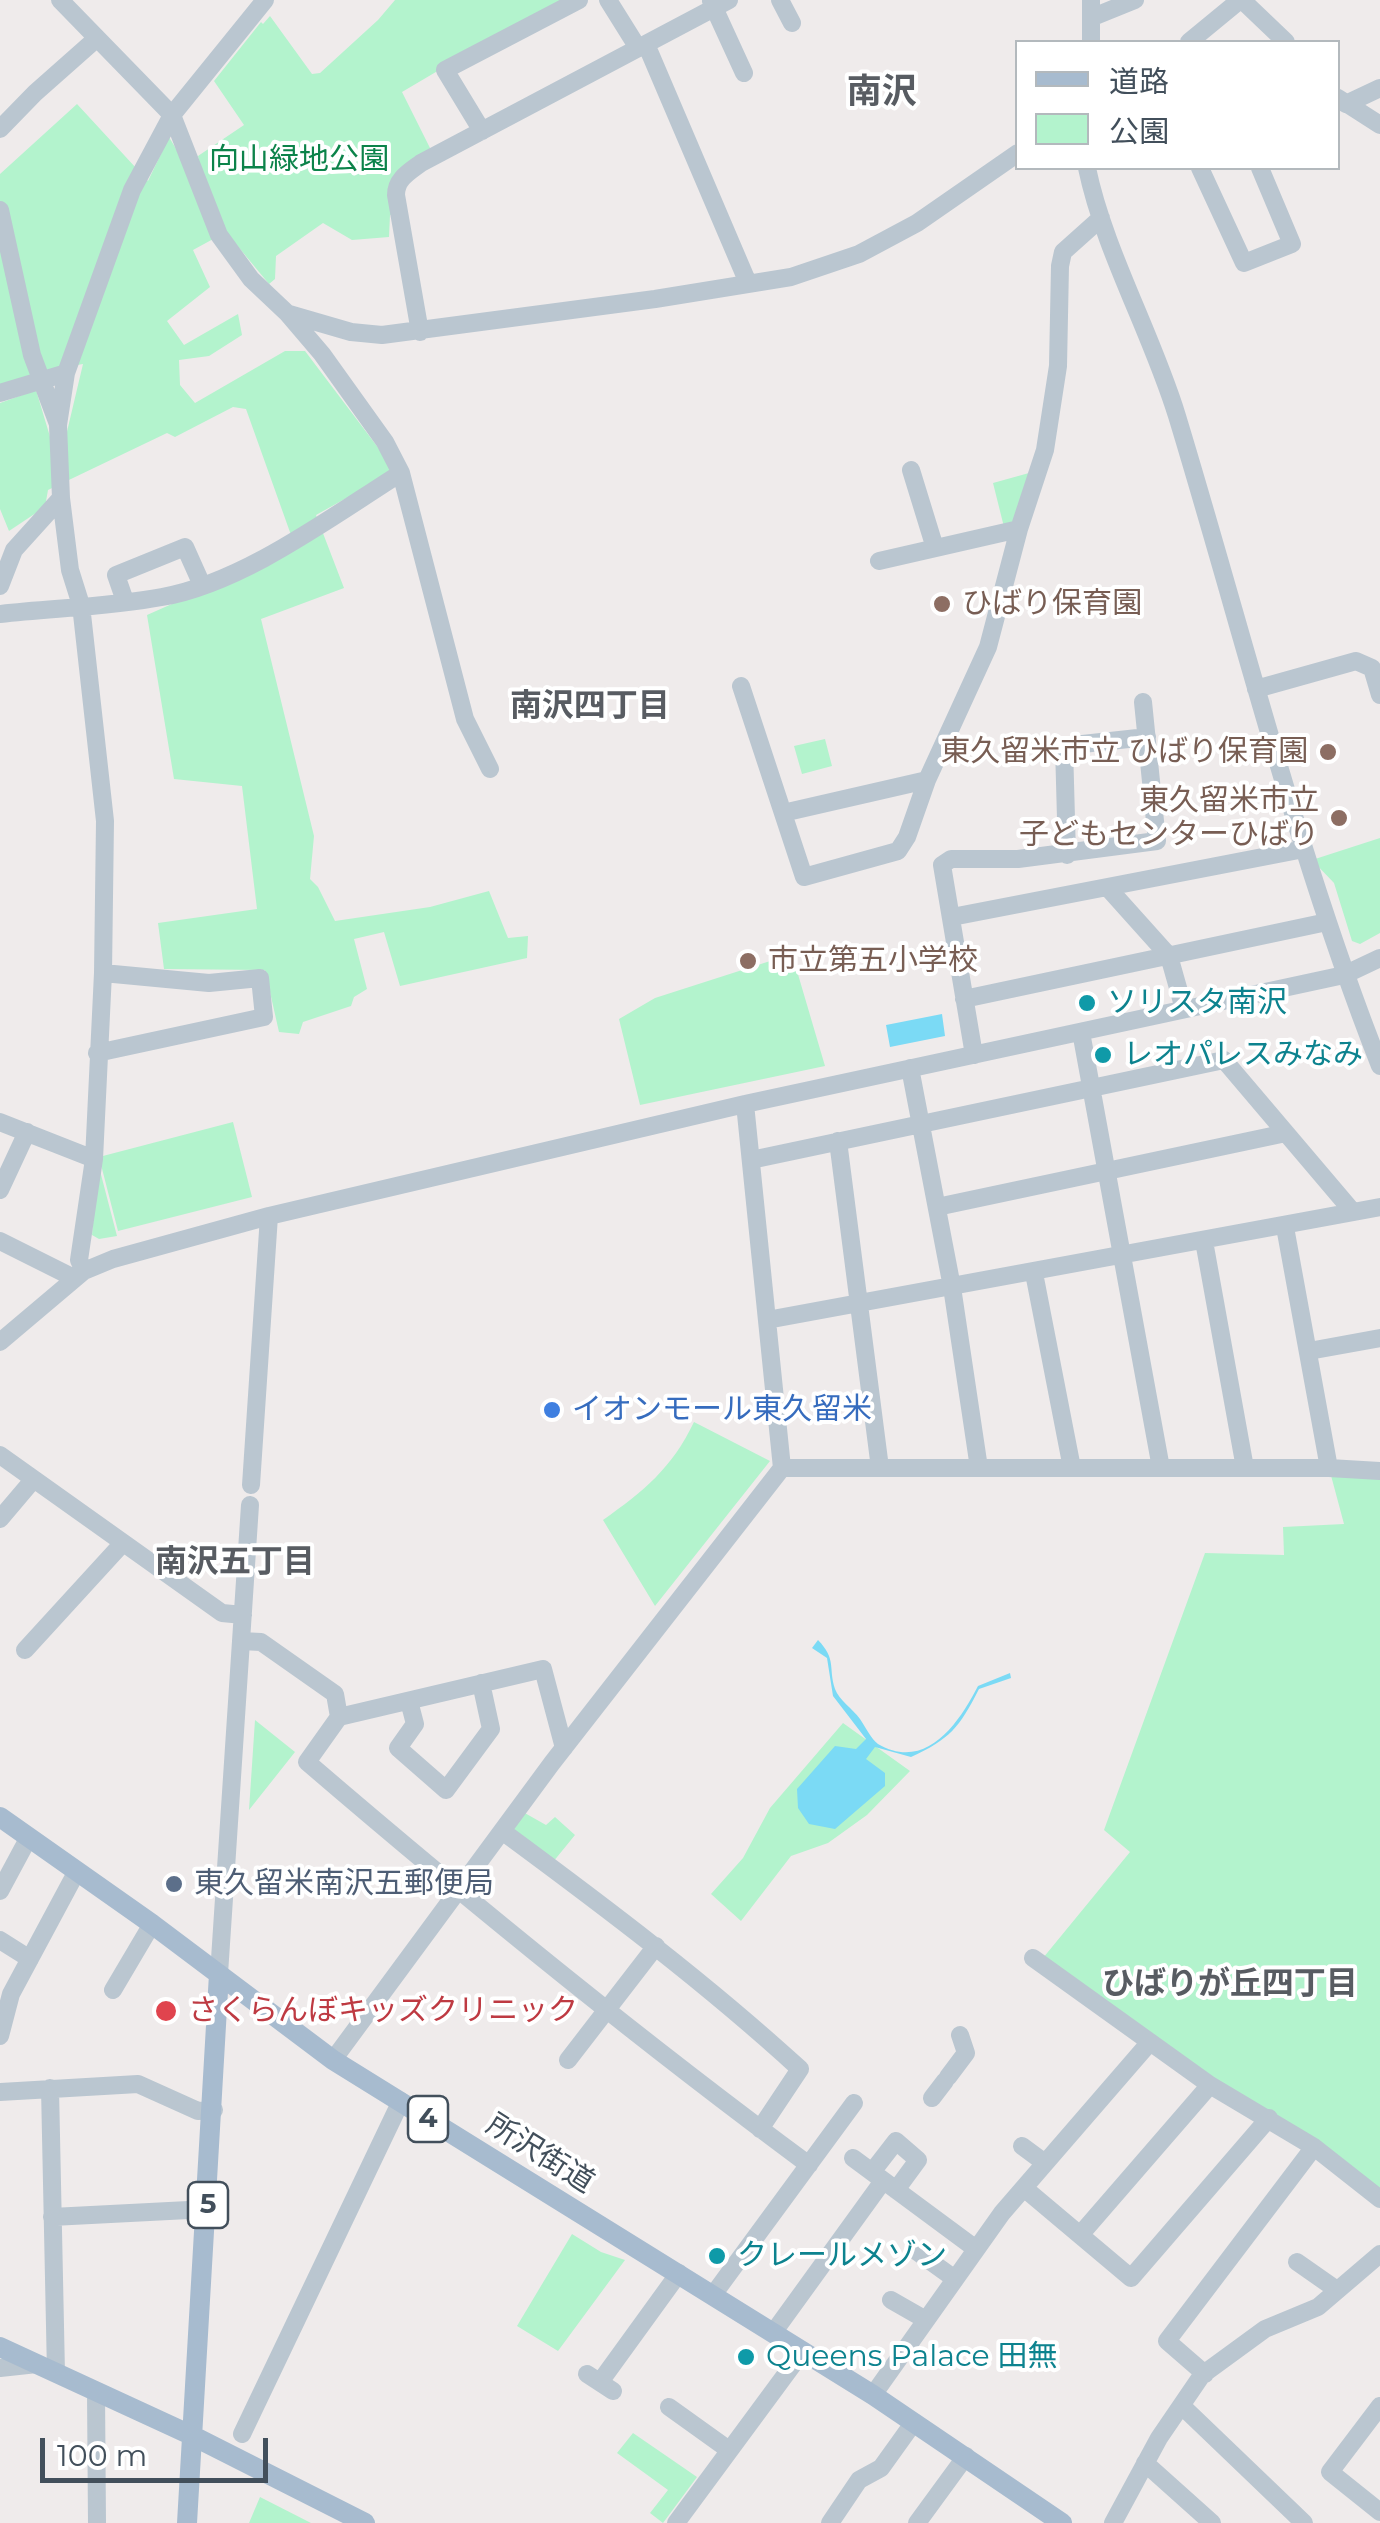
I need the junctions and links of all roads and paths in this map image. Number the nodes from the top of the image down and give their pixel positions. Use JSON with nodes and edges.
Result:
{"nodes":[{"id":1,"x":60,"y":0,"type":"edge"},
{"id":2,"x":265,"y":0,"type":"edge"},
{"id":3,"x":579,"y":0,"type":"edge"},
{"id":4,"x":608,"y":0,"type":"edge"},
{"id":5,"x":780,"y":0,"type":"edge"},
{"id":6,"x":1135,"y":0,"type":"edge"},
{"id":7,"x":1241,"y":0,"type":"edge"},
{"id":8,"x":718,"y":2,"type":"edge"},
{"id":9,"x":1092,"y":9,"type":"edge"},
{"id":10,"x":792,"y":23,"type":"dead end"},
{"id":11,"x":96,"y":39,"type":"junction"},
{"id":12,"x":1092,"y":40,"type":"edge"},
{"id":13,"x":1191,"y":40,"type":"edge"},
{"id":14,"x":1284,"y":40,"type":"edge"},
{"id":15,"x":642,"y":46,"type":"junction"},
{"id":16,"x":744,"y":73,"type":"dead end"},
{"id":17,"x":1380,"y":88,"type":"edge"},
{"id":18,"x":1342,"y":101,"type":"edge"},
{"id":19,"x":172,"y":115,"type":"junction"},
{"id":20,"x":1380,"y":125,"type":"edge"},
{"id":21,"x":0,"y":129,"type":"edge"},
{"id":22,"x":482,"y":132,"type":"junction"},
{"id":23,"x":1015,"y":155,"type":"edge"},
{"id":24,"x":1088,"y":170,"type":"edge"},
{"id":25,"x":1201,"y":170,"type":"edge"},
{"id":26,"x":1261,"y":170,"type":"edge"},
{"id":27,"x":0,"y":210,"type":"edge"},
{"id":28,"x":1102,"y":218,"type":"junction"},
{"id":29,"x":748,"y":283,"type":"junction"},
{"id":30,"x":287,"y":314,"type":"junction"},
{"id":31,"x":420,"y":332,"type":"junction"},
{"id":32,"x":355,"y":333,"type":"junction"},
{"id":33,"x":322,"y":354,"type":"junction"},
{"id":34,"x":66,"y":373,"type":"junction"},
{"id":35,"x":40,"y":379,"type":"junction"},
{"id":36,"x":0,"y":393,"type":"edge"},
{"id":37,"x":58,"y":424,"type":"junction"},
{"id":38,"x":911,"y":470,"type":"dead end"},
{"id":39,"x":401,"y":474,"type":"junction"},
{"id":40,"x":61,"y":498,"type":"junction"},
{"id":41,"x":1019,"y":529,"type":"junction"},
{"id":42,"x":935,"y":548,"type":"junction"},
{"id":43,"x":879,"y":561,"type":"dead end"},
{"id":44,"x":202,"y":585,"type":"junction"},
{"id":45,"x":0,"y":586,"type":"edge"},
{"id":46,"x":125,"y":601,"type":"junction"},
{"id":47,"x":82,"y":605,"type":"junction"},
{"id":48,"x":0,"y":614,"type":"edge"},
{"id":49,"x":740,"y":686,"type":"dead end"},
{"id":50,"x":1256,"y":689,"type":"junction"},
{"id":51,"x":1380,"y":695,"type":"edge"},
{"id":52,"x":1143,"y":702,"type":"dead end"},
{"id":53,"x":1146,"y":737,"type":"junction"},
{"id":54,"x":490,"y":769,"type":"dead end"},
{"id":55,"x":927,"y":780,"type":"junction"},
{"id":56,"x":783,"y":813,"type":"junction"},
{"id":57,"x":1304,"y":849,"type":"junction"},
{"id":58,"x":1067,"y":855,"type":"junction"},
{"id":59,"x":1108,"y":888,"type":"junction"},
{"id":60,"x":952,"y":918,"type":"junction"},
{"id":61,"x":1327,"y":922,"type":"junction"},
{"id":62,"x":1169,"y":956,"type":"junction"},
{"id":63,"x":1380,"y":958,"type":"edge"},
{"id":64,"x":103,"y":973,"type":"junction"},
{"id":65,"x":1344,"y":975,"type":"junction"},
{"id":66,"x":964,"y":999,"type":"junction"},
{"id":67,"x":1184,"y":1009,"type":"junction"},
{"id":68,"x":1080,"y":1032,"type":"junction"},
{"id":69,"x":97,"y":1053,"type":"junction"},
{"id":70,"x":974,"y":1055,"type":"junction"},
{"id":71,"x":1380,"y":1066,"type":"edge"},
{"id":72,"x":910,"y":1068,"type":"junction"},
{"id":73,"x":1090,"y":1088,"type":"junction"},
{"id":74,"x":744,"y":1104,"type":"junction"},
{"id":75,"x":0,"y":1122,"type":"edge"},
{"id":76,"x":920,"y":1124,"type":"junction"},
{"id":77,"x":27,"y":1132,"type":"junction"},
{"id":78,"x":1286,"y":1133,"type":"junction"},
{"id":79,"x":838,"y":1142,"type":"junction"},
{"id":80,"x":94,"y":1159,"type":"junction"},
{"id":81,"x":750,"y":1160,"type":"junction"},
{"id":82,"x":1107,"y":1171,"type":"junction"},
{"id":83,"x":0,"y":1190,"type":"edge"},
{"id":84,"x":937,"y":1206,"type":"junction"},
{"id":85,"x":1380,"y":1207,"type":"edge"},
{"id":86,"x":1353,"y":1212,"type":"junction"},
{"id":87,"x":269,"y":1216,"type":"junction"},
{"id":88,"x":1285,"y":1227,"type":"junction"},
{"id":89,"x":0,"y":1241,"type":"edge"},
{"id":90,"x":1204,"y":1241,"type":"junction"},
{"id":91,"x":1124,"y":1256,"type":"junction"},
{"id":92,"x":1034,"y":1273,"type":"junction"},
{"id":93,"x":79,"y":1274,"type":"junction"},
{"id":94,"x":952,"y":1287,"type":"junction"},
{"id":95,"x":859,"y":1304,"type":"junction"},
{"id":96,"x":767,"y":1320,"type":"junction"},
{"id":97,"x":1380,"y":1338,"type":"edge"},
{"id":98,"x":0,"y":1342,"type":"edge"},
{"id":99,"x":1309,"y":1351,"type":"junction"},
{"id":100,"x":0,"y":1455,"type":"edge"},
{"id":101,"x":782,"y":1468,"type":"junction"},
{"id":102,"x":880,"y":1468,"type":"junction"},
{"id":103,"x":979,"y":1468,"type":"junction"},
{"id":104,"x":1072,"y":1468,"type":"junction"},
{"id":105,"x":1161,"y":1468,"type":"junction"},
{"id":106,"x":1245,"y":1468,"type":"junction"},
{"id":107,"x":1329,"y":1468,"type":"junction"},
{"id":108,"x":1380,"y":1471,"type":"edge"},
{"id":109,"x":33,"y":1480,"type":"junction"},
{"id":110,"x":251,"y":1485,"type":"dead end"},
{"id":111,"x":250,"y":1505,"type":"dead end"},
{"id":112,"x":0,"y":1520,"type":"edge"},
{"id":113,"x":122,"y":1544,"type":"junction"},
{"id":114,"x":243,"y":1614,"type":"junction"},
{"id":115,"x":242,"y":1641,"type":"junction"},
{"id":116,"x":25,"y":1650,"type":"dead end"},
{"id":117,"x":481,"y":1683,"type":"junction"},
{"id":118,"x":409,"y":1701,"type":"junction"},
{"id":119,"x":339,"y":1717,"type":"junction"},
{"id":120,"x":564,"y":1748,"type":"junction"},
{"id":121,"x":0,"y":1817,"type":"edge"},
{"id":122,"x":502,"y":1831,"type":"junction"},
{"id":123,"x":29,"y":1837,"type":"junction"},
{"id":124,"x":77,"y":1871,"type":"junction"},
{"id":125,"x":0,"y":1891,"type":"edge"},
{"id":126,"x":458,"y":1891,"type":"junction"},
{"id":127,"x":152,"y":1924,"type":"junction"},
{"id":128,"x":0,"y":1940,"type":"edge"},
{"id":129,"x":656,"y":1946,"type":"junction"},
{"id":130,"x":1033,"y":1958,"type":"dead end"},
{"id":131,"x":30,"y":1959,"type":"junction"},
{"id":132,"x":220,"y":1974,"type":"junction"},
{"id":133,"x":113,"y":1990,"type":"dead end"},
{"id":134,"x":607,"y":2011,"type":"junction"},
{"id":135,"x":960,"y":2034,"type":"dead end"},
{"id":136,"x":0,"y":2036,"type":"edge"},
{"id":137,"x":1150,"y":2042,"type":"junction"},
{"id":138,"x":332,"y":2060,"type":"junction"},
{"id":139,"x":568,"y":2060,"type":"dead end"},
{"id":140,"x":1210,"y":2085,"type":"junction"},
{"id":141,"x":50,"y":2088,"type":"junction"},
{"id":142,"x":0,"y":2092,"type":"edge"},
{"id":143,"x":932,"y":2098,"type":"dead end"},
{"id":144,"x":401,"y":2101,"type":"junction"},
{"id":145,"x":854,"y":2104,"type":"dead end"},
{"id":146,"x":214,"y":2110,"type":"junction"},
{"id":147,"x":1269,"y":2118,"type":"junction"},
{"id":148,"x":760,"y":2128,"type":"junction"},
{"id":149,"x":1022,"y":2146,"type":"dead end"},
{"id":150,"x":1314,"y":2146,"type":"junction"},
{"id":151,"x":852,"y":2158,"type":"dead end"},
{"id":152,"x":1045,"y":2164,"type":"junction"},
{"id":153,"x":809,"y":2165,"type":"junction"},
{"id":154,"x":884,"y":2181,"type":"junction"},
{"id":155,"x":1024,"y":2188,"type":"junction"},
{"id":156,"x":1380,"y":2198,"type":"edge"},
{"id":157,"x":208,"y":2209,"type":"junction"},
{"id":158,"x":52,"y":2217,"type":"junction"},
{"id":159,"x":1080,"y":2235,"type":"junction"},
{"id":160,"x":976,"y":2249,"type":"junction"},
{"id":161,"x":916,"y":2252,"type":"dead end"},
{"id":162,"x":1380,"y":2254,"type":"edge"},
{"id":163,"x":1298,"y":2262,"type":"dead end"},
{"id":164,"x":679,"y":2274,"type":"junction"},
{"id":165,"x":955,"y":2279,"type":"junction"},
{"id":166,"x":1337,"y":2290,"type":"junction"},
{"id":167,"x":713,"y":2295,"type":"junction"},
{"id":168,"x":891,"y":2300,"type":"dead end"},
{"id":169,"x":926,"y":2320,"type":"junction"},
{"id":170,"x":773,"y":2333,"type":"junction"},
{"id":171,"x":0,"y":2346,"type":"edge"},
{"id":172,"x":802,"y":2351,"type":"junction"},
{"id":173,"x":0,"y":2368,"type":"edge"},
{"id":174,"x":46,"y":2368,"type":"junction"},
{"id":175,"x":1204,"y":2374,"type":"junction"},
{"id":176,"x":600,"y":2382,"type":"dead end"},
{"id":177,"x":96,"y":2392,"type":"junction"},
{"id":178,"x":873,"y":2394,"type":"junction"},
{"id":179,"x":1380,"y":2406,"type":"edge"},
{"id":180,"x":669,"y":2407,"type":"dead end"},
{"id":181,"x":1183,"y":2407,"type":"junction"},
{"id":182,"x":914,"y":2422,"type":"junction"},
{"id":183,"x":242,"y":2434,"type":"dead end"},
{"id":184,"x":193,"y":2436,"type":"junction"},
{"id":185,"x":730,"y":2450,"type":"junction"},
{"id":186,"x":966,"y":2456,"type":"junction"},
{"id":187,"x":1145,"y":2464,"type":"junction"},
{"id":188,"x":1380,"y":2512,"type":"edge"},
{"id":189,"x":683,"y":2521,"type":"edge"},
{"id":190,"x":1297,"y":2521,"type":"edge"},
{"id":191,"x":822,"y":2522,"type":"edge"},
{"id":192,"x":97,"y":2523,"type":"edge"},
{"id":193,"x":186,"y":2523,"type":"edge"},
{"id":194,"x":365,"y":2523,"type":"edge"},
{"id":195,"x":917,"y":2523,"type":"edge"},
{"id":196,"x":1062,"y":2523,"type":"edge"},
{"id":197,"x":1113,"y":2523,"type":"edge"},
{"id":198,"x":1212,"y":2523,"type":"edge"}],
"edges":[{"from":1,"to":11,"type":"street"},
{"from":2,"to":19,"type":"street"},
{"from":3,"to":22,"type":"street"},
{"from":4,"to":15,"type":"street"},
{"from":5,"to":10,"type":"street"},
{"from":6,"to":9,"type":"street"},
{"from":7,"to":13,"type":"street"},
{"from":7,"to":14,"type":"street"},
{"from":8,"to":15,"type":"street"},
{"from":8,"to":16,"type":"street"},
{"from":9,"to":12,"type":"street"},
{"from":11,"to":19,"type":"street"},
{"from":11,"to":21,"type":"street"},
{"from":15,"to":22,"type":"street"},
{"from":15,"to":29,"type":"street"},
{"from":17,"to":18,"type":"street"},
{"from":18,"to":20,"type":"street"},
{"from":19,"to":30,"type":"street"},
{"from":19,"to":34,"type":"street"},
{"from":22,"to":31,"type":"street"},
{"from":23,"to":29,"type":"street"},
{"from":24,"to":28,"type":"street"},
{"from":25,"to":26,"type":"street"},
{"from":27,"to":35,"type":"street"},
{"from":28,"to":41,"type":"street"},
{"from":28,"to":50,"type":"street"},
{"from":29,"to":31,"type":"street"},
{"from":30,"to":32,"type":"street"},
{"from":30,"to":33,"type":"street"},
{"from":31,"to":32,"type":"street"},
{"from":32,"to":33,"type":"street"},
{"from":33,"to":39,"type":"street"},
{"from":34,"to":35,"type":"street"},
{"from":34,"to":37,"type":"street"},
{"from":35,"to":36,"type":"street"},
{"from":35,"to":37,"type":"street"},
{"from":37,"to":40,"type":"street"},
{"from":38,"to":42,"type":"street"},
{"from":39,"to":44,"type":"street"},
{"from":39,"to":54,"type":"street"},
{"from":40,"to":45,"type":"street"},
{"from":40,"to":47,"type":"street"},
{"from":41,"to":42,"type":"street"},
{"from":41,"to":55,"type":"street"},
{"from":42,"to":43,"type":"street"},
{"from":44,"to":46,"type":"street"},
{"from":44,"to":46,"type":"street"},
{"from":46,"to":47,"type":"street"},
{"from":47,"to":48,"type":"street"},
{"from":47,"to":64,"type":"street"},
{"from":49,"to":56,"type":"street"},
{"from":50,"to":51,"type":"street"},
{"from":50,"to":57,"type":"street"},
{"from":52,"to":53,"type":"street"},
{"from":53,"to":58,"type":"street"},
{"from":53,"to":58,"type":"street"},
{"from":55,"to":56,"type":"street"},
{"from":55,"to":56,"type":"street"},
{"from":57,"to":59,"type":"street"},
{"from":57,"to":61,"type":"street"},
{"from":58,"to":60,"type":"street"},
{"from":59,"to":60,"type":"street"},
{"from":59,"to":62,"type":"street"},
{"from":60,"to":66,"type":"street"},
{"from":61,"to":62,"type":"street"},
{"from":61,"to":65,"type":"street"},
{"from":62,"to":66,"type":"street"},
{"from":62,"to":67,"type":"street"},
{"from":63,"to":65,"type":"street"},
{"from":64,"to":69,"type":"street"},
{"from":64,"to":69,"type":"street"},
{"from":65,"to":67,"type":"street"},
{"from":65,"to":71,"type":"street"},
{"from":66,"to":70,"type":"street"},
{"from":67,"to":68,"type":"street"},
{"from":68,"to":70,"type":"street"},
{"from":68,"to":73,"type":"street"},
{"from":69,"to":80,"type":"street"},
{"from":70,"to":72,"type":"street"},
{"from":72,"to":74,"type":"street"},
{"from":72,"to":76,"type":"street"},
{"from":73,"to":76,"type":"street"},
{"from":73,"to":78,"type":"street"},
{"from":73,"to":82,"type":"street"},
{"from":74,"to":81,"type":"street"},
{"from":74,"to":87,"type":"street"},
{"from":75,"to":77,"type":"street"},
{"from":76,"to":79,"type":"street"},
{"from":76,"to":84,"type":"street"},
{"from":77,"to":80,"type":"street"},
{"from":77,"to":83,"type":"street"},
{"from":78,"to":82,"type":"street"},
{"from":78,"to":86,"type":"street"},
{"from":79,"to":81,"type":"street"},
{"from":79,"to":95,"type":"street"},
{"from":80,"to":93,"type":"street"},
{"from":81,"to":96,"type":"street"},
{"from":82,"to":84,"type":"street"},
{"from":82,"to":91,"type":"street"},
{"from":84,"to":94,"type":"street"},
{"from":85,"to":86,"type":"street"},
{"from":86,"to":88,"type":"street"},
{"from":87,"to":93,"type":"street"},
{"from":87,"to":110,"type":"street"},
{"from":88,"to":90,"type":"street"},
{"from":88,"to":99,"type":"street"},
{"from":89,"to":93,"type":"street"},
{"from":90,"to":91,"type":"street"},
{"from":90,"to":106,"type":"street"},
{"from":91,"to":92,"type":"street"},
{"from":91,"to":105,"type":"street"},
{"from":92,"to":94,"type":"street"},
{"from":92,"to":104,"type":"street"},
{"from":93,"to":98,"type":"street"},
{"from":94,"to":95,"type":"street"},
{"from":94,"to":103,"type":"street"},
{"from":95,"to":96,"type":"street"},
{"from":95,"to":102,"type":"street"},
{"from":96,"to":101,"type":"street"},
{"from":97,"to":99,"type":"street"},
{"from":99,"to":107,"type":"street"},
{"from":100,"to":109,"type":"street"},
{"from":101,"to":102,"type":"street"},
{"from":101,"to":120,"type":"street"},
{"from":102,"to":103,"type":"street"},
{"from":103,"to":104,"type":"street"},
{"from":104,"to":105,"type":"street"},
{"from":105,"to":106,"type":"street"},
{"from":106,"to":107,"type":"street"},
{"from":107,"to":108,"type":"street"},
{"from":109,"to":112,"type":"street"},
{"from":109,"to":113,"type":"street"},
{"from":111,"to":114,"type":"street"},
{"from":113,"to":114,"type":"street"},
{"from":113,"to":116,"type":"street"},
{"from":114,"to":115,"type":"street"},
{"from":115,"to":119,"type":"street"},
{"from":115,"to":132,"type":"street"},
{"from":117,"to":118,"type":"street"},
{"from":117,"to":118,"type":"street"},
{"from":117,"to":120,"type":"street"},
{"from":118,"to":119,"type":"street"},
{"from":119,"to":126,"type":"street"},
{"from":120,"to":122,"type":"street"},
{"from":121,"to":123,"type":"main road","name":"所沢街道","number":"4"},
{"from":122,"to":126,"type":"street"},
{"from":122,"to":129,"type":"street"},
{"from":123,"to":124,"type":"main road","name":"所沢街道","number":"4"},
{"from":123,"to":125,"type":"street"},
{"from":124,"to":127,"type":"main road","name":"所沢街道","number":"4"},
{"from":124,"to":131,"type":"street"},
{"from":126,"to":134,"type":"street"},
{"from":126,"to":138,"type":"street"},
{"from":127,"to":132,"type":"main road","name":"所沢街道","number":"4"},
{"from":127,"to":133,"type":"street"},
{"from":128,"to":131,"type":"street"},
{"from":129,"to":134,"type":"street"},
{"from":129,"to":148,"type":"street"},
{"from":130,"to":137,"type":"street"},
{"from":131,"to":136,"type":"street"},
{"from":132,"to":138,"type":"main road","name":"所沢街道","number":"4"},
{"from":132,"to":146,"type":"main road","number":"5"},
{"from":134,"to":139,"type":"street"},
{"from":134,"to":148,"type":"street"},
{"from":135,"to":143,"type":"street"},
{"from":137,"to":140,"type":"street"},
{"from":137,"to":152,"type":"street"},
{"from":138,"to":144,"type":"main road","name":"所沢街道","number":"4"},
{"from":140,"to":147,"type":"street"},
{"from":140,"to":159,"type":"street"},
{"from":141,"to":142,"type":"street"},
{"from":141,"to":146,"type":"street"},
{"from":141,"to":158,"type":"street"},
{"from":144,"to":164,"type":"main road","name":"所沢街道","number":"4"},
{"from":144,"to":183,"type":"street"},
{"from":145,"to":153,"type":"street"},
{"from":146,"to":157,"type":"main road","number":"5"},
{"from":147,"to":150,"type":"street"},
{"from":147,"to":159,"type":"street"},
{"from":148,"to":153,"type":"street"},
{"from":149,"to":152,"type":"street"},
{"from":150,"to":156,"type":"street"},
{"from":150,"to":175,"type":"street"},
{"from":151,"to":154,"type":"street"},
{"from":152,"to":155,"type":"street"},
{"from":153,"to":167,"type":"street"},
{"from":154,"to":160,"type":"street"},
{"from":154,"to":170,"type":"street"},
{"from":155,"to":159,"type":"street"},
{"from":155,"to":160,"type":"street"},
{"from":157,"to":158,"type":"street"},
{"from":157,"to":184,"type":"main road","number":"5"},
{"from":158,"to":174,"type":"street"},
{"from":160,"to":165,"type":"street"},
{"from":161,"to":165,"type":"street"},
{"from":162,"to":166,"type":"street"},
{"from":163,"to":166,"type":"street"},
{"from":164,"to":167,"type":"main road","name":"所沢街道","number":"4"},
{"from":164,"to":176,"type":"street"},
{"from":165,"to":169,"type":"street"},
{"from":166,"to":175,"type":"street"},
{"from":167,"to":170,"type":"main road","name":"所沢街道","number":"4"},
{"from":168,"to":169,"type":"street"},
{"from":169,"to":178,"type":"street"},
{"from":170,"to":172,"type":"main road","name":"所沢街道","number":"4"},
{"from":171,"to":174,"type":"main road"},
{"from":172,"to":178,"type":"main road","name":"所沢街道","number":"4"},
{"from":172,"to":185,"type":"street"},
{"from":173,"to":174,"type":"street"},
{"from":174,"to":177,"type":"main road"},
{"from":175,"to":181,"type":"street"},
{"from":177,"to":184,"type":"main road"},
{"from":177,"to":192,"type":"street"},
{"from":178,"to":182,"type":"main road","name":"所沢街道","number":"4"},
{"from":179,"to":188,"type":"street"},
{"from":180,"to":185,"type":"street"},
{"from":181,"to":187,"type":"street"},
{"from":181,"to":190,"type":"street"},
{"from":182,"to":186,"type":"main road","name":"所沢街道","number":"4"},
{"from":182,"to":191,"type":"street"},
{"from":184,"to":193,"type":"main road","number":"5"},
{"from":184,"to":194,"type":"main road"},
{"from":185,"to":189,"type":"street"},
{"from":186,"to":195,"type":"street"},
{"from":186,"to":196,"type":"main road","name":"所沢街道","number":"4"},
{"from":187,"to":197,"type":"street"},
{"from":187,"to":198,"type":"street"}]}
